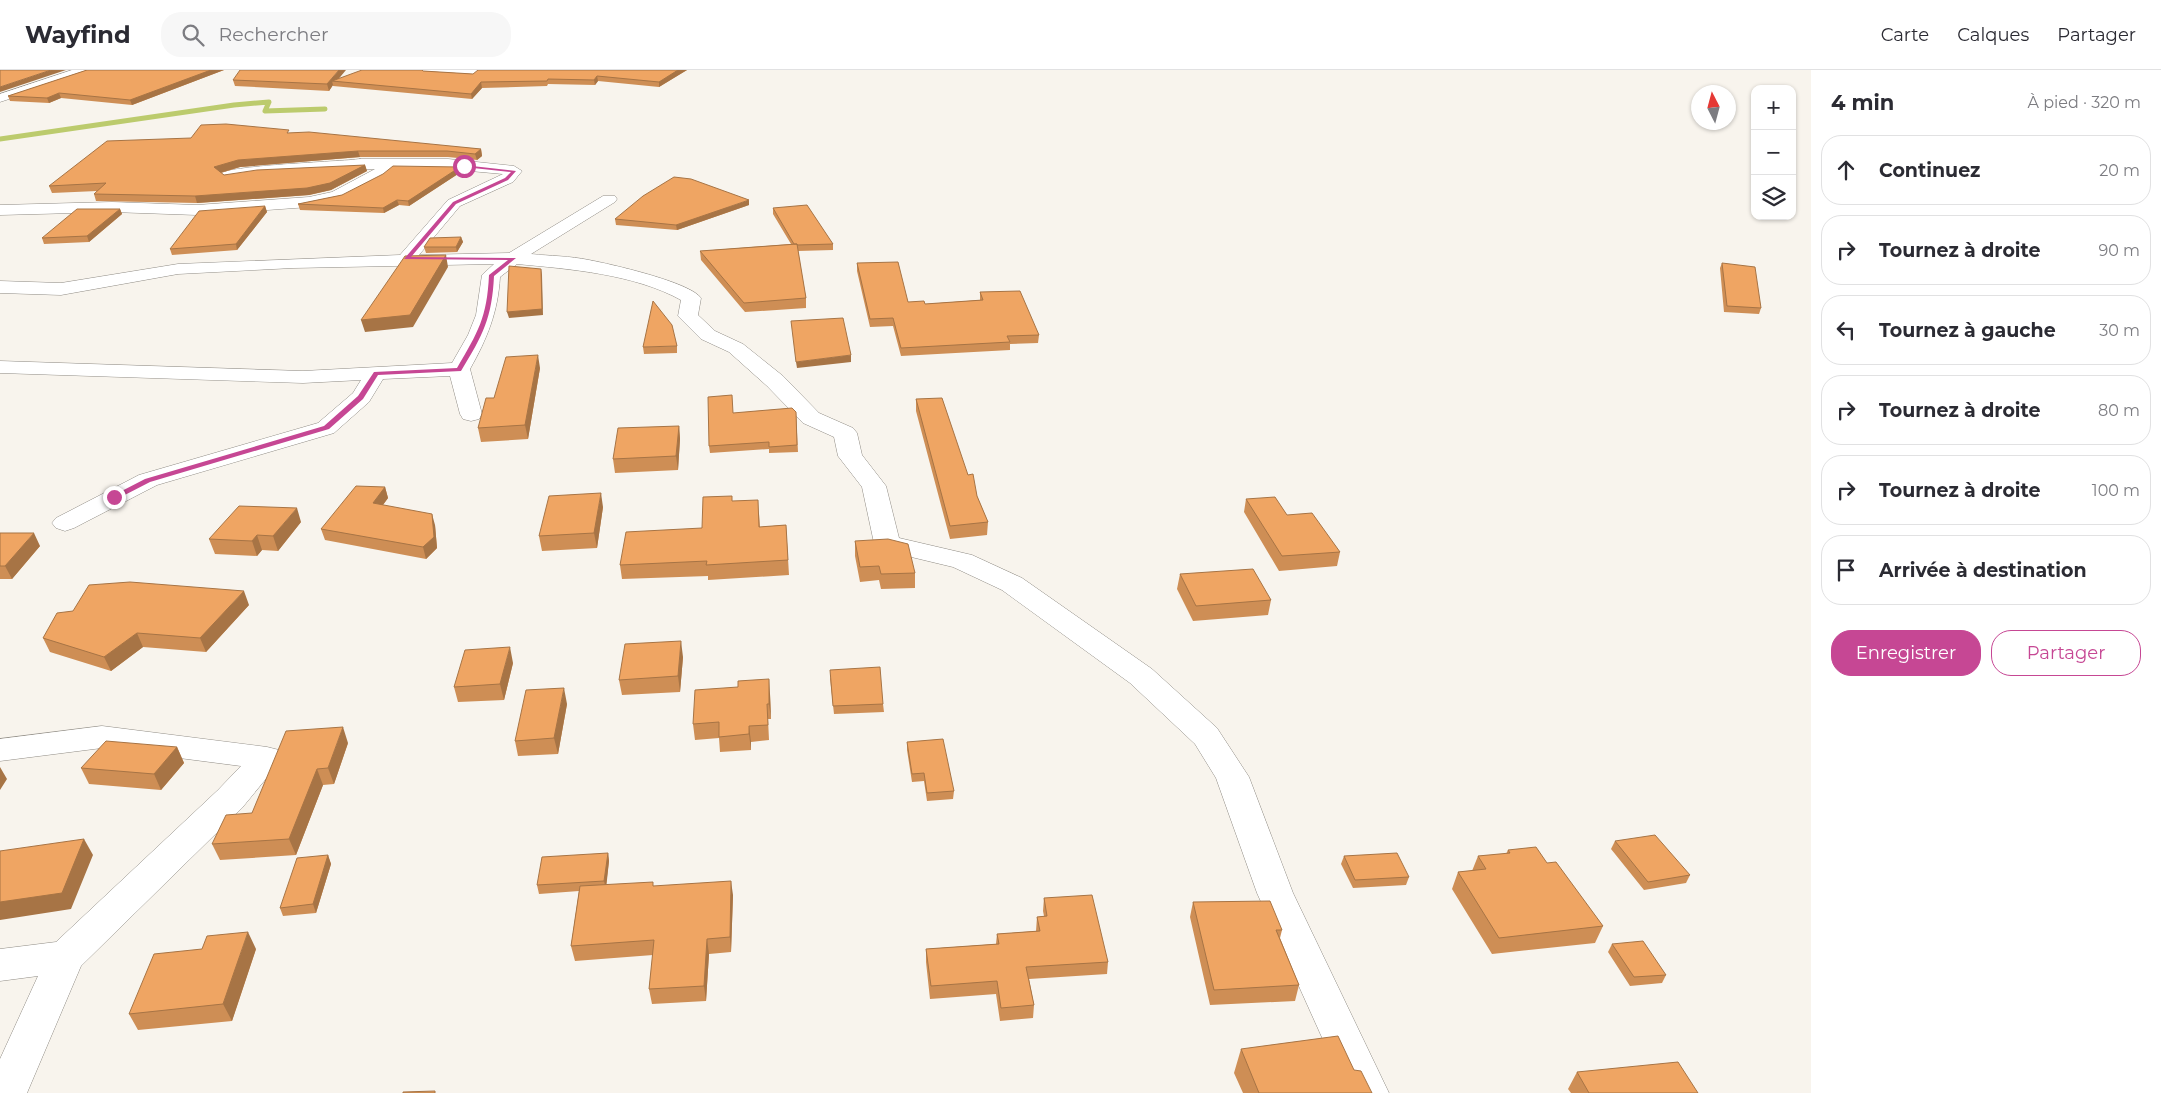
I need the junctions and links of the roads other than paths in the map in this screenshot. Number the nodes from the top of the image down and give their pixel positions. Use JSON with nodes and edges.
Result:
{"nodes":[{"id":1,"x":84,"y":70,"type":"edge"},
{"id":2,"x":424,"y":70,"type":"edge"},
{"id":3,"x":474,"y":73,"type":"edge"},
{"id":4,"x":0,"y":98,"type":"edge"},
{"id":5,"x":390,"y":164,"type":"junction"},
{"id":6,"x":226,"y":175,"type":"edge"},
{"id":7,"x":609,"y":198,"type":"dead end"},
{"id":8,"x":0,"y":210,"type":"edge"},
{"id":9,"x":514,"y":258,"type":"junction"},
{"id":10,"x":406,"y":259,"type":"junction"},
{"id":11,"x":0,"y":287,"type":"edge"},
{"id":12,"x":0,"y":367,"type":"edge"},
{"id":13,"x":459,"y":370,"type":"junction"},
{"id":14,"x":376,"y":374,"type":"junction"},
{"id":15,"x":471,"y":414,"type":"dead end"},
{"id":16,"x":65,"y":523,"type":"dead end"},
{"id":17,"x":0,"y":750,"type":"edge"},
{"id":18,"x":66,"y":956,"type":"junction"},
{"id":19,"x":0,"y":965,"type":"edge"},
{"id":20,"x":6,"y":1093,"type":"edge"},
{"id":21,"x":1368,"y":1093,"type":"edge"}],
"edges":[{"from":1,"to":4,"type":"street"},
{"from":2,"to":3,"type":"street"},
{"from":5,"to":6,"type":"street"},
{"from":5,"to":8,"type":"street"},
{"from":5,"to":10,"type":"street"},
{"from":7,"to":9,"type":"street"},
{"from":9,"to":10,"type":"street"},
{"from":9,"to":13,"type":"street"},
{"from":9,"to":21,"type":"street"},
{"from":10,"to":11,"type":"street"},
{"from":12,"to":14,"type":"street"},
{"from":13,"to":14,"type":"street"},
{"from":13,"to":15,"type":"street"},
{"from":14,"to":16,"type":"street"},
{"from":17,"to":18,"type":"street"},
{"from":18,"to":19,"type":"street"},
{"from":18,"to":20,"type":"street"}]}
